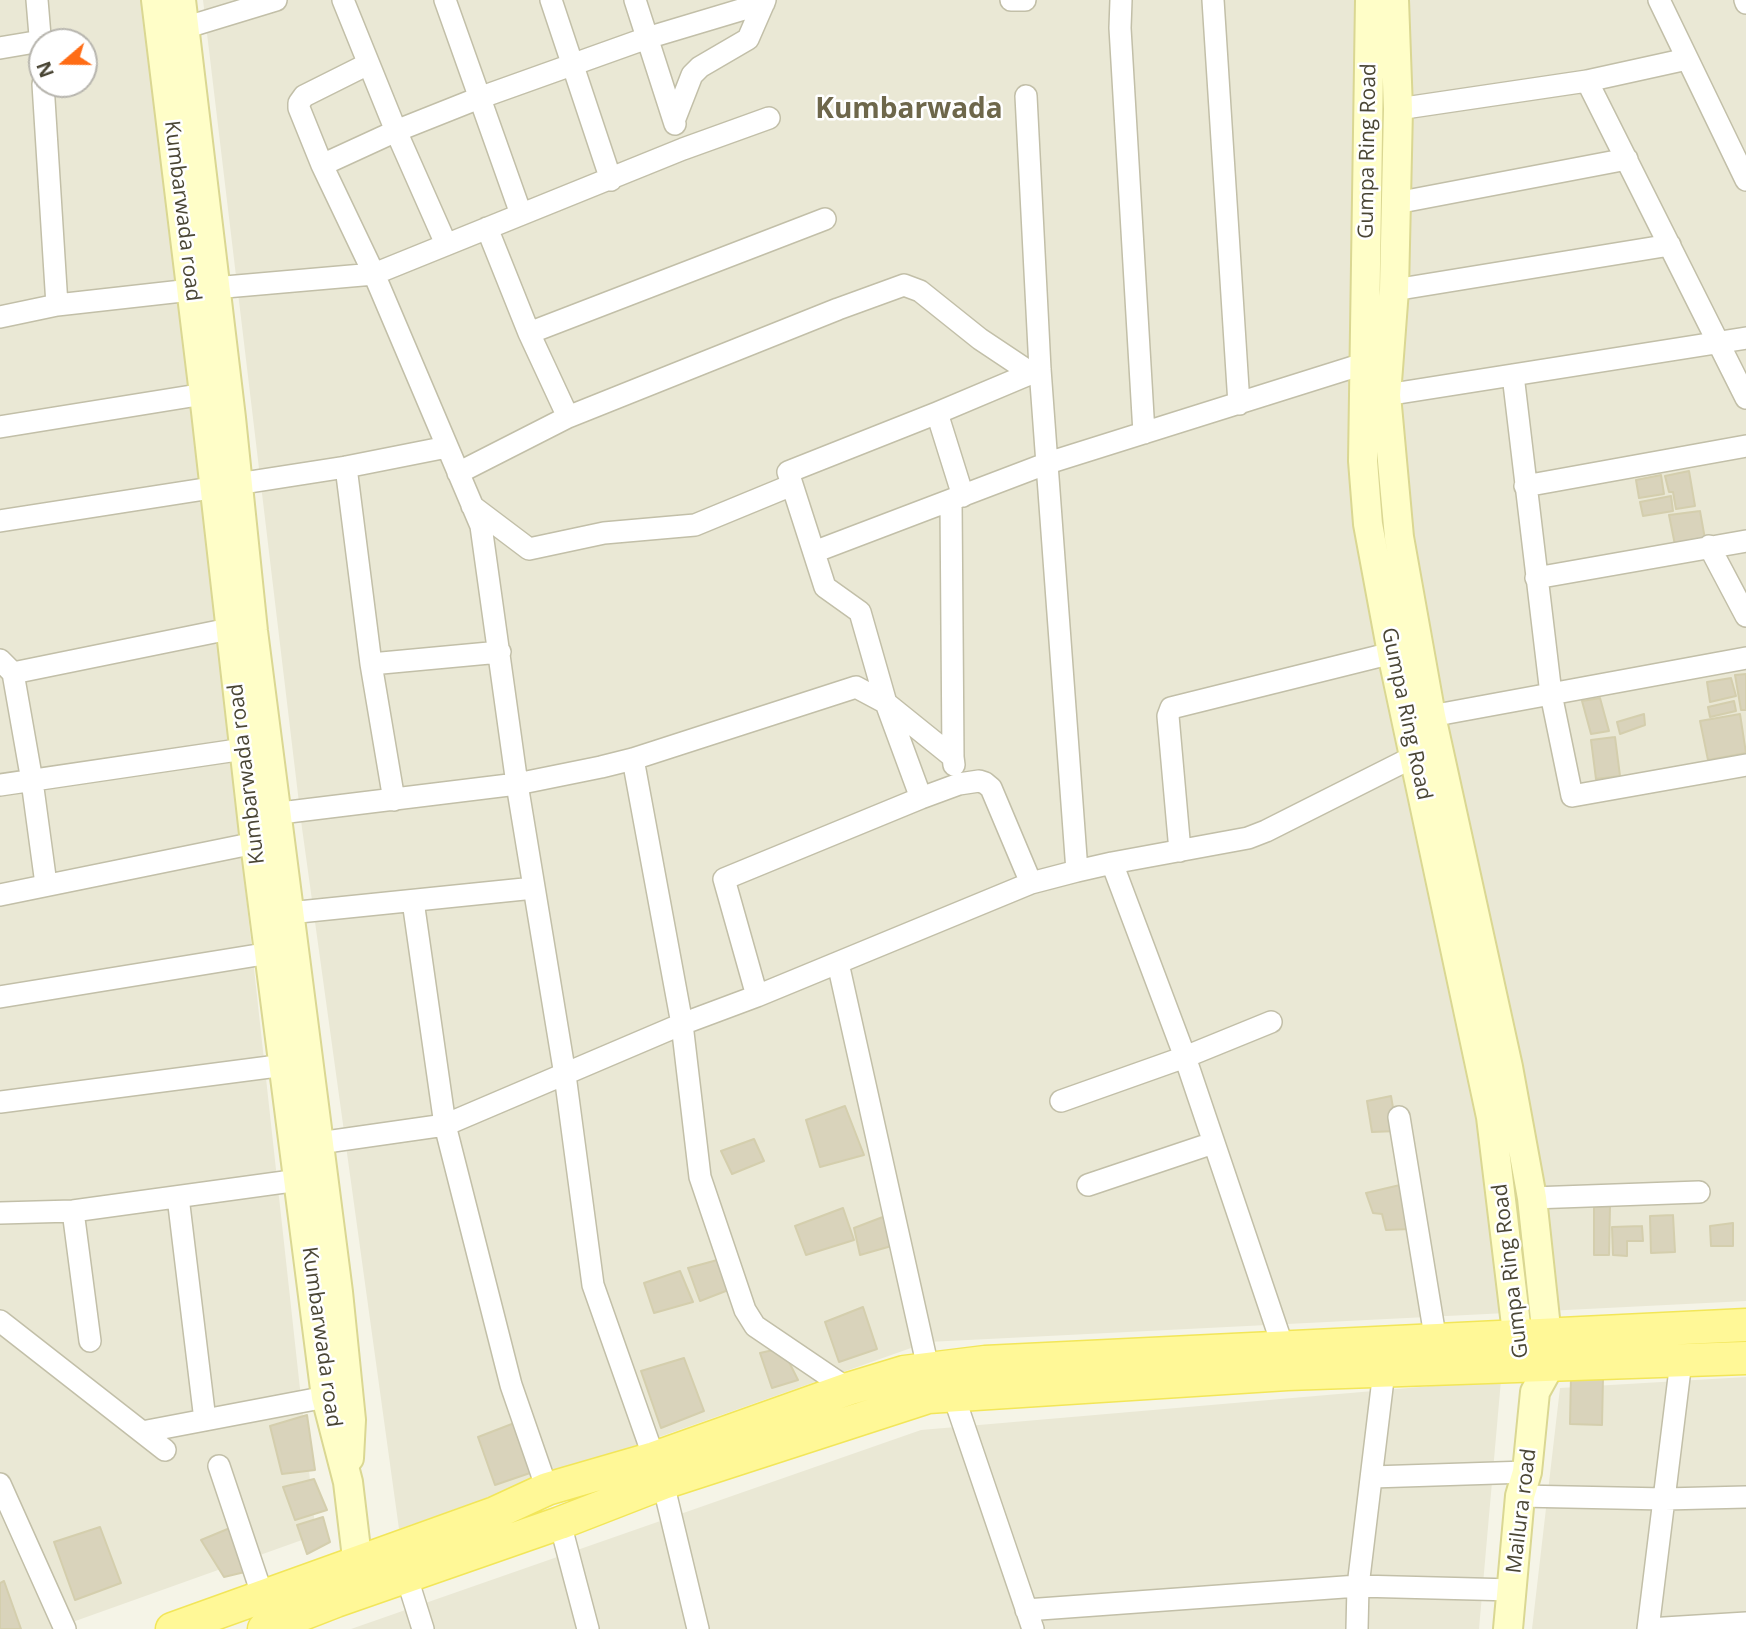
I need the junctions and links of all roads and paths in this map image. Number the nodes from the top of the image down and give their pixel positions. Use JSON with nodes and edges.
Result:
{"nodes":[{"id":1,"x":37,"y":0,"type":"edge"},
{"id":2,"x":156,"y":0,"type":"edge"},
{"id":3,"x":181,"y":0,"type":"edge"},
{"id":4,"x":275,"y":0,"type":"edge"},
{"id":5,"x":342,"y":0,"type":"edge"},
{"id":6,"x":444,"y":0,"type":"edge"},
{"id":7,"x":551,"y":0,"type":"edge"},
{"id":8,"x":635,"y":0,"type":"edge"},
{"id":9,"x":1011,"y":0,"type":"edge"},
{"id":10,"x":1026,"y":0,"type":"edge"},
{"id":11,"x":1121,"y":0,"type":"edge"},
{"id":12,"x":1213,"y":0,"type":"edge"},
{"id":13,"x":1370,"y":0,"type":"edge"},
{"id":14,"x":1394,"y":0,"type":"edge"},
{"id":15,"x":1659,"y":0,"type":"edge"},
{"id":16,"x":765,"y":1,"type":"edge"},
{"id":17,"x":39,"y":28,"type":"edge"},
{"id":18,"x":184,"y":28,"type":"junction"},
{"id":19,"x":647,"y":38,"type":"junction"},
{"id":20,"x":0,"y":48,"type":"edge"},
{"id":21,"x":28,"y":50,"type":"edge"},
{"id":22,"x":1687,"y":59,"type":"junction"},
{"id":23,"x":573,"y":63,"type":"junction"},
{"id":24,"x":368,"y":64,"type":"junction"},
{"id":25,"x":1587,"y":81,"type":"junction"},
{"id":26,"x":1026,"y":96,"type":"dead end"},
{"id":27,"x":44,"y":98,"type":"edge"},
{"id":28,"x":479,"y":98,"type":"junction"},
{"id":29,"x":1398,"y":109,"type":"junction"},
{"id":30,"x":769,"y":118,"type":"dead end"},
{"id":31,"x":674,"y":121,"type":"junction"},
{"id":32,"x":396,"y":131,"type":"junction"},
{"id":33,"x":683,"y":149,"type":"junction"},
{"id":34,"x":1627,"y":159,"type":"junction"},
{"id":35,"x":322,"y":165,"type":"junction"},
{"id":36,"x":611,"y":180,"type":"junction"},
{"id":37,"x":1746,"y":180,"type":"edge"},
{"id":38,"x":1396,"y":203,"type":"junction"},
{"id":39,"x":521,"y":214,"type":"junction"},
{"id":40,"x":825,"y":219,"type":"dead end"},
{"id":41,"x":487,"y":228,"type":"junction"},
{"id":42,"x":446,"y":244,"type":"junction"},
{"id":43,"x":1670,"y":245,"type":"junction"},
{"id":44,"x":374,"y":274,"type":"junction"},
{"id":45,"x":203,"y":289,"type":"junction"},
{"id":46,"x":1394,"y":290,"type":"junction"},
{"id":47,"x":57,"y":305,"type":"junction"},
{"id":48,"x":0,"y":317,"type":"edge"},
{"id":49,"x":529,"y":333,"type":"junction"},
{"id":50,"x":1746,"y":338,"type":"edge"},
{"id":51,"x":1719,"y":342,"type":"junction"},
{"id":52,"x":1363,"y":364,"type":"junction"},
{"id":53,"x":1035,"y":371,"type":"junction"},
{"id":54,"x":1513,"y":375,"type":"junction"},
{"id":55,"x":204,"y":394,"type":"junction"},
{"id":56,"x":1386,"y":395,"type":"junction"},
{"id":57,"x":1746,"y":398,"type":"edge"},
{"id":58,"x":1239,"y":404,"type":"junction"},
{"id":59,"x":937,"y":414,"type":"junction"},
{"id":60,"x":568,"y":417,"type":"junction"},
{"id":61,"x":0,"y":427,"type":"edge"},
{"id":62,"x":1144,"y":433,"type":"junction"},
{"id":63,"x":1746,"y":446,"type":"edge"},
{"id":64,"x":447,"y":447,"type":"junction"},
{"id":65,"x":1048,"y":463,"type":"junction"},
{"id":66,"x":346,"y":467,"type":"junction"},
{"id":67,"x":458,"y":473,"type":"junction"},
{"id":68,"x":792,"y":485,"type":"junction"},
{"id":69,"x":226,"y":486,"type":"junction"},
{"id":70,"x":1525,"y":486,"type":"junction"},
{"id":71,"x":957,"y":499,"type":"junction"},
{"id":72,"x":472,"y":505,"type":"junction"},
{"id":73,"x":0,"y":521,"type":"edge"},
{"id":74,"x":1746,"y":541,"type":"edge"},
{"id":75,"x":1709,"y":546,"type":"junction"},
{"id":76,"x":814,"y":552,"type":"junction"},
{"id":77,"x":1535,"y":578,"type":"junction"},
{"id":78,"x":1746,"y":616,"type":"edge"},
{"id":79,"x":229,"y":629,"type":"junction"},
{"id":80,"x":500,"y":652,"type":"junction"},
{"id":81,"x":1392,"y":653,"type":"junction"},
{"id":82,"x":1746,"y":658,"type":"edge"},
{"id":83,"x":371,"y":664,"type":"junction"},
{"id":84,"x":6,"y":666,"type":"edge"},
{"id":85,"x":1551,"y":694,"type":"junction"},
{"id":86,"x":886,"y":703,"type":"junction"},
{"id":87,"x":1431,"y":716,"type":"junction"},
{"id":88,"x":244,"y":749,"type":"junction"},
{"id":89,"x":1415,"y":756,"type":"junction"},
{"id":90,"x":953,"y":757,"type":"junction"},
{"id":91,"x":633,"y":759,"type":"junction"},
{"id":92,"x":1746,"y":765,"type":"edge"},
{"id":93,"x":32,"y":780,"type":"junction"},
{"id":94,"x":517,"y":784,"type":"junction"},
{"id":95,"x":959,"y":784,"type":"junction"},
{"id":96,"x":0,"y":785,"type":"edge"},
{"id":97,"x":921,"y":798,"type":"junction"},
{"id":98,"x":394,"y":800,"type":"junction"},
{"id":99,"x":261,"y":824,"type":"junction"},
{"id":100,"x":1180,"y":851,"type":"junction"},
{"id":101,"x":1112,"y":863,"type":"junction"},
{"id":102,"x":1077,"y":871,"type":"junction"},
{"id":103,"x":1031,"y":883,"type":"junction"},
{"id":104,"x":46,"y":884,"type":"junction"},
{"id":105,"x":534,"y":888,"type":"junction"},
{"id":106,"x":0,"y":895,"type":"edge"},
{"id":107,"x":413,"y":901,"type":"junction"},
{"id":108,"x":289,"y":913,"type":"junction"},
{"id":109,"x":270,"y":953,"type":"junction"},
{"id":110,"x":838,"y":963,"type":"junction"},
{"id":111,"x":757,"y":996,"type":"junction"},
{"id":112,"x":0,"y":997,"type":"edge"},
{"id":113,"x":1271,"y":1022,"type":"dead end"},
{"id":114,"x":682,"y":1024,"type":"junction"},
{"id":115,"x":1185,"y":1056,"type":"junction"},
{"id":116,"x":285,"y":1065,"type":"junction"},
{"id":117,"x":565,"y":1075,"type":"junction"},
{"id":118,"x":1061,"y":1101,"type":"dead end"},
{"id":119,"x":0,"y":1102,"type":"edge"},
{"id":120,"x":1399,"y":1117,"type":"dead end"},
{"id":121,"x":445,"y":1125,"type":"junction"},
{"id":122,"x":319,"y":1143,"type":"junction"},
{"id":123,"x":1213,"y":1143,"type":"junction"},
{"id":124,"x":299,"y":1180,"type":"junction"},
{"id":125,"x":1088,"y":1185,"type":"dead end"},
{"id":126,"x":1699,"y":1192,"type":"dead end"},
{"id":127,"x":178,"y":1197,"type":"junction"},
{"id":128,"x":1532,"y":1198,"type":"junction"},
{"id":129,"x":73,"y":1211,"type":"junction"},
{"id":130,"x":0,"y":1213,"type":"edge"},
{"id":131,"x":0,"y":1321,"type":"edge"},
{"id":132,"x":1746,"y":1325,"type":"edge"},
{"id":133,"x":90,"y":1341,"type":"dead end"},
{"id":134,"x":1436,"y":1342,"type":"junction"},
{"id":135,"x":1283,"y":1348,"type":"junction"},
{"id":136,"x":1746,"y":1358,"type":"edge"},
{"id":137,"x":1534,"y":1359,"type":"junction"},
{"id":138,"x":1681,"y":1361,"type":"junction"},
{"id":139,"x":928,"y":1368,"type":"junction"},
{"id":140,"x":1384,"y":1371,"type":"junction"},
{"id":141,"x":848,"y":1389,"type":"junction"},
{"id":142,"x":953,"y":1394,"type":"junction"},
{"id":143,"x":326,"y":1397,"type":"junction"},
{"id":144,"x":205,"y":1420,"type":"junction"},
{"id":145,"x":142,"y":1432,"type":"junction"},
{"id":146,"x":165,"y":1450,"type":"dead end"},
{"id":147,"x":219,"y":1466,"type":"dead end"},
{"id":148,"x":659,"y":1470,"type":"junction"},
{"id":149,"x":1372,"y":1477,"type":"junction"},
{"id":150,"x":348,"y":1482,"type":"junction"},
{"id":151,"x":1524,"y":1484,"type":"junction"},
{"id":152,"x":547,"y":1489,"type":"junction"},
{"id":153,"x":2,"y":1495,"type":"edge"},
{"id":154,"x":1746,"y":1497,"type":"edge"},
{"id":155,"x":1665,"y":1499,"type":"junction"},
{"id":156,"x":560,"y":1523,"type":"junction"},
{"id":157,"x":407,"y":1577,"type":"junction"},
{"id":158,"x":359,"y":1578,"type":"junction"},
{"id":159,"x":1358,"y":1586,"type":"junction"},
{"id":160,"x":1513,"y":1590,"type":"junction"},
{"id":161,"x":263,"y":1597,"type":"junction"},
{"id":162,"x":1030,"y":1620,"type":"edge"},
{"id":163,"x":1746,"y":1623,"type":"edge"},
{"id":164,"x":65,"y":1629,"type":"edge"},
{"id":165,"x":173,"y":1629,"type":"edge"},
{"id":166,"x":264,"y":1629,"type":"edge"},
{"id":167,"x":423,"y":1629,"type":"edge"},
{"id":168,"x":588,"y":1629,"type":"edge"},
{"id":169,"x":698,"y":1629,"type":"edge"},
{"id":170,"x":1357,"y":1629,"type":"edge"},
{"id":171,"x":1508,"y":1629,"type":"edge"},
{"id":172,"x":1648,"y":1629,"type":"edge"}],
"edges":[{"from":1,"to":17,"type":"street"},
{"from":2,"to":45,"type":"street","name":"Kumbarwada road"},
{"from":3,"to":18,"type":"street","name":"Kumbarwada road"},
{"from":4,"to":18,"type":"street"},
{"from":5,"to":24,"type":"street"},
{"from":6,"to":28,"type":"street"},
{"from":7,"to":23,"type":"street"},
{"from":8,"to":19,"type":"street"},
{"from":9,"to":10,"type":"street"},
{"from":11,"to":62,"type":"street"},
{"from":12,"to":58,"type":"street"},
{"from":13,"to":52,"type":"street","name":"Gumpa Ring Road"},
{"from":14,"to":29,"type":"street","name":"Gumpa Ring Road"},
{"from":15,"to":22,"type":"street"},
{"from":16,"to":19,"type":"street"},
{"from":16,"to":31,"type":"street"},
{"from":18,"to":45,"type":"street","name":"Kumbarwada road"},
{"from":19,"to":23,"type":"street"},
{"from":19,"to":31,"type":"street"},
{"from":20,"to":21,"type":"street"},
{"from":22,"to":25,"type":"street"},
{"from":22,"to":37,"type":"street"},
{"from":23,"to":28,"type":"street"},
{"from":23,"to":36,"type":"street"},
{"from":24,"to":32,"type":"street"},
{"from":24,"to":35,"type":"street"},
{"from":25,"to":29,"type":"street"},
{"from":25,"to":34,"type":"street"},
{"from":26,"to":53,"type":"street"},
{"from":27,"to":47,"type":"street"},
{"from":28,"to":32,"type":"street"},
{"from":28,"to":39,"type":"street"},
{"from":29,"to":38,"type":"street","name":"Gumpa Ring Road"},
{"from":30,"to":33,"type":"street"},
{"from":31,"to":33,"type":"street"},
{"from":32,"to":35,"type":"street"},
{"from":32,"to":42,"type":"street"},
{"from":33,"to":36,"type":"street"},
{"from":34,"to":38,"type":"street"},
{"from":34,"to":43,"type":"street"},
{"from":35,"to":44,"type":"street"},
{"from":36,"to":39,"type":"street"},
{"from":38,"to":46,"type":"street","name":"Gumpa Ring Road"},
{"from":39,"to":41,"type":"street"},
{"from":40,"to":49,"type":"street"},
{"from":41,"to":42,"type":"street"},
{"from":41,"to":49,"type":"street"},
{"from":42,"to":44,"type":"street"},
{"from":43,"to":46,"type":"street"},
{"from":43,"to":51,"type":"street"},
{"from":44,"to":45,"type":"street"},
{"from":44,"to":64,"type":"street"},
{"from":45,"to":47,"type":"street"},
{"from":45,"to":55,"type":"street","name":"Kumbarwada road"},
{"from":45,"to":69,"type":"street","name":"Kumbarwada road"},
{"from":46,"to":56,"type":"street","name":"Gumpa Ring Road"},
{"from":47,"to":48,"type":"street"},
{"from":49,"to":60,"type":"street"},
{"from":50,"to":51,"type":"street"},
{"from":51,"to":54,"type":"street"},
{"from":51,"to":57,"type":"street"},
{"from":52,"to":58,"type":"street"},
{"from":52,"to":81,"type":"street","name":"Gumpa Ring Road"},
{"from":53,"to":59,"type":"street"},
{"from":53,"to":60,"type":"street"},
{"from":53,"to":65,"type":"street"},
{"from":54,"to":56,"type":"street"},
{"from":54,"to":70,"type":"street"},
{"from":55,"to":61,"type":"street"},
{"from":55,"to":69,"type":"street","name":"Kumbarwada road"},
{"from":56,"to":87,"type":"street","name":"Gumpa Ring Road"},
{"from":58,"to":62,"type":"street"},
{"from":59,"to":68,"type":"street"},
{"from":59,"to":71,"type":"street"},
{"from":60,"to":67,"type":"street"},
{"from":62,"to":65,"type":"street"},
{"from":63,"to":70,"type":"street"},
{"from":64,"to":66,"type":"street"},
{"from":64,"to":67,"type":"street"},
{"from":65,"to":71,"type":"street"},
{"from":65,"to":102,"type":"street"},
{"from":66,"to":69,"type":"street"},
{"from":66,"to":83,"type":"street"},
{"from":67,"to":72,"type":"street"},
{"from":68,"to":72,"type":"street"},
{"from":68,"to":76,"type":"street"},
{"from":69,"to":73,"type":"street"},
{"from":69,"to":79,"type":"street","name":"Kumbarwada road"},
{"from":69,"to":99,"type":"street","name":"Kumbarwada road"},
{"from":70,"to":77,"type":"street"},
{"from":71,"to":76,"type":"street"},
{"from":71,"to":90,"type":"street"},
{"from":72,"to":80,"type":"street"},
{"from":74,"to":75,"type":"street"},
{"from":75,"to":77,"type":"street"},
{"from":75,"to":78,"type":"street"},
{"from":76,"to":86,"type":"street"},
{"from":77,"to":85,"type":"street"},
{"from":79,"to":84,"type":"street"},
{"from":79,"to":88,"type":"street","name":"Kumbarwada road"},
{"from":80,"to":83,"type":"street"},
{"from":80,"to":94,"type":"street"},
{"from":81,"to":89,"type":"street","name":"Gumpa Ring Road"},
{"from":81,"to":100,"type":"street"},
{"from":82,"to":85,"type":"street"},
{"from":83,"to":98,"type":"street"},
{"from":84,"to":93,"type":"street"},
{"from":85,"to":87,"type":"street"},
{"from":85,"to":92,"type":"street"},
{"from":86,"to":90,"type":"street"},
{"from":86,"to":91,"type":"street"},
{"from":86,"to":97,"type":"street"},
{"from":87,"to":128,"type":"street","name":"Gumpa Ring Road"},
{"from":88,"to":93,"type":"street"},
{"from":88,"to":99,"type":"street","name":"Kumbarwada road"},
{"from":89,"to":100,"type":"street"},
{"from":89,"to":137,"type":"street","name":"Gumpa Ring Road"},
{"from":90,"to":95,"type":"street"},
{"from":91,"to":94,"type":"street"},
{"from":91,"to":114,"type":"street"},
{"from":93,"to":96,"type":"street"},
{"from":93,"to":104,"type":"street"},
{"from":94,"to":98,"type":"street"},
{"from":94,"to":105,"type":"street"},
{"from":95,"to":97,"type":"street"},
{"from":95,"to":103,"type":"street"},
{"from":97,"to":111,"type":"street"},
{"from":98,"to":99,"type":"street"},
{"from":99,"to":104,"type":"street"},
{"from":99,"to":108,"type":"street","name":"Kumbarwada road"},
{"from":99,"to":109,"type":"street","name":"Kumbarwada road"},
{"from":100,"to":101,"type":"street"},
{"from":101,"to":102,"type":"street"},
{"from":101,"to":115,"type":"street"},
{"from":102,"to":103,"type":"street"},
{"from":103,"to":110,"type":"street"},
{"from":104,"to":106,"type":"street"},
{"from":105,"to":107,"type":"street"},
{"from":105,"to":117,"type":"street"},
{"from":107,"to":108,"type":"street"},
{"from":107,"to":121,"type":"street"},
{"from":108,"to":122,"type":"street","name":"Kumbarwada road"},
{"from":109,"to":112,"type":"street"},
{"from":109,"to":116,"type":"street","name":"Kumbarwada road"},
{"from":110,"to":111,"type":"street"},
{"from":110,"to":139,"type":"street"},
{"from":111,"to":114,"type":"street"},
{"from":113,"to":115,"type":"street"},
{"from":114,"to":117,"type":"street"},
{"from":114,"to":141,"type":"street"},
{"from":115,"to":118,"type":"street"},
{"from":115,"to":123,"type":"street"},
{"from":116,"to":119,"type":"street"},
{"from":116,"to":124,"type":"street","name":"Kumbarwada road"},
{"from":117,"to":121,"type":"street"},
{"from":117,"to":148,"type":"street"},
{"from":120,"to":134,"type":"street"},
{"from":121,"to":122,"type":"street"},
{"from":121,"to":152,"type":"street"},
{"from":122,"to":150,"type":"street","name":"Kumbarwada road"},
{"from":123,"to":125,"type":"street"},
{"from":123,"to":135,"type":"street"},
{"from":124,"to":127,"type":"street"},
{"from":124,"to":143,"type":"street","name":"Kumbarwada road"},
{"from":126,"to":128,"type":"street"},
{"from":127,"to":129,"type":"street"},
{"from":127,"to":144,"type":"street"},
{"from":128,"to":137,"type":"street","name":"Gumpa Ring Road"},
{"from":129,"to":130,"type":"street"},
{"from":129,"to":133,"type":"street"},
{"from":131,"to":145,"type":"street"},
{"from":132,"to":137,"type":"main road"},
{"from":134,"to":135,"type":"main road"},
{"from":134,"to":137,"type":"main road"},
{"from":135,"to":139,"type":"main road"},
{"from":136,"to":138,"type":"main road"},
{"from":137,"to":138,"type":"main road"},
{"from":137,"to":140,"type":"main road"},
{"from":137,"to":151,"type":"street","name":"Mailura road"},
{"from":138,"to":155,"type":"street"},
{"from":139,"to":141,"type":"main road"},
{"from":140,"to":142,"type":"main road"},
{"from":140,"to":149,"type":"street"},
{"from":141,"to":148,"type":"main road"},
{"from":142,"to":148,"type":"main road"},
{"from":142,"to":162,"type":"street"},
{"from":143,"to":144,"type":"street"},
{"from":143,"to":150,"type":"street","name":"Kumbarwada road"},
{"from":144,"to":145,"type":"street"},
{"from":145,"to":146,"type":"street"},
{"from":147,"to":161,"type":"street"},
{"from":148,"to":152,"type":"main road"},
{"from":148,"to":156,"type":"main road"},
{"from":148,"to":169,"type":"street"},
{"from":149,"to":151,"type":"street"},
{"from":149,"to":159,"type":"street"},
{"from":150,"to":158,"type":"street"},
{"from":151,"to":155,"type":"street"},
{"from":151,"to":160,"type":"street","name":"Mailura road"},
{"from":152,"to":158,"type":"main road"},
{"from":153,"to":164,"type":"street"},
{"from":154,"to":155,"type":"street"},
{"from":155,"to":172,"type":"street"},
{"from":156,"to":157,"type":"main road"},
{"from":156,"to":168,"type":"street"},
{"from":157,"to":158,"type":"main road"},
{"from":157,"to":167,"type":"street"},
{"from":158,"to":161,"type":"main road"},
{"from":158,"to":166,"type":"main road"},
{"from":159,"to":160,"type":"street"},
{"from":159,"to":162,"type":"street"},
{"from":159,"to":170,"type":"street"},
{"from":160,"to":171,"type":"street","name":"Mailura road"},
{"from":161,"to":165,"type":"main road"},
{"from":163,"to":172,"type":"street"}]}
